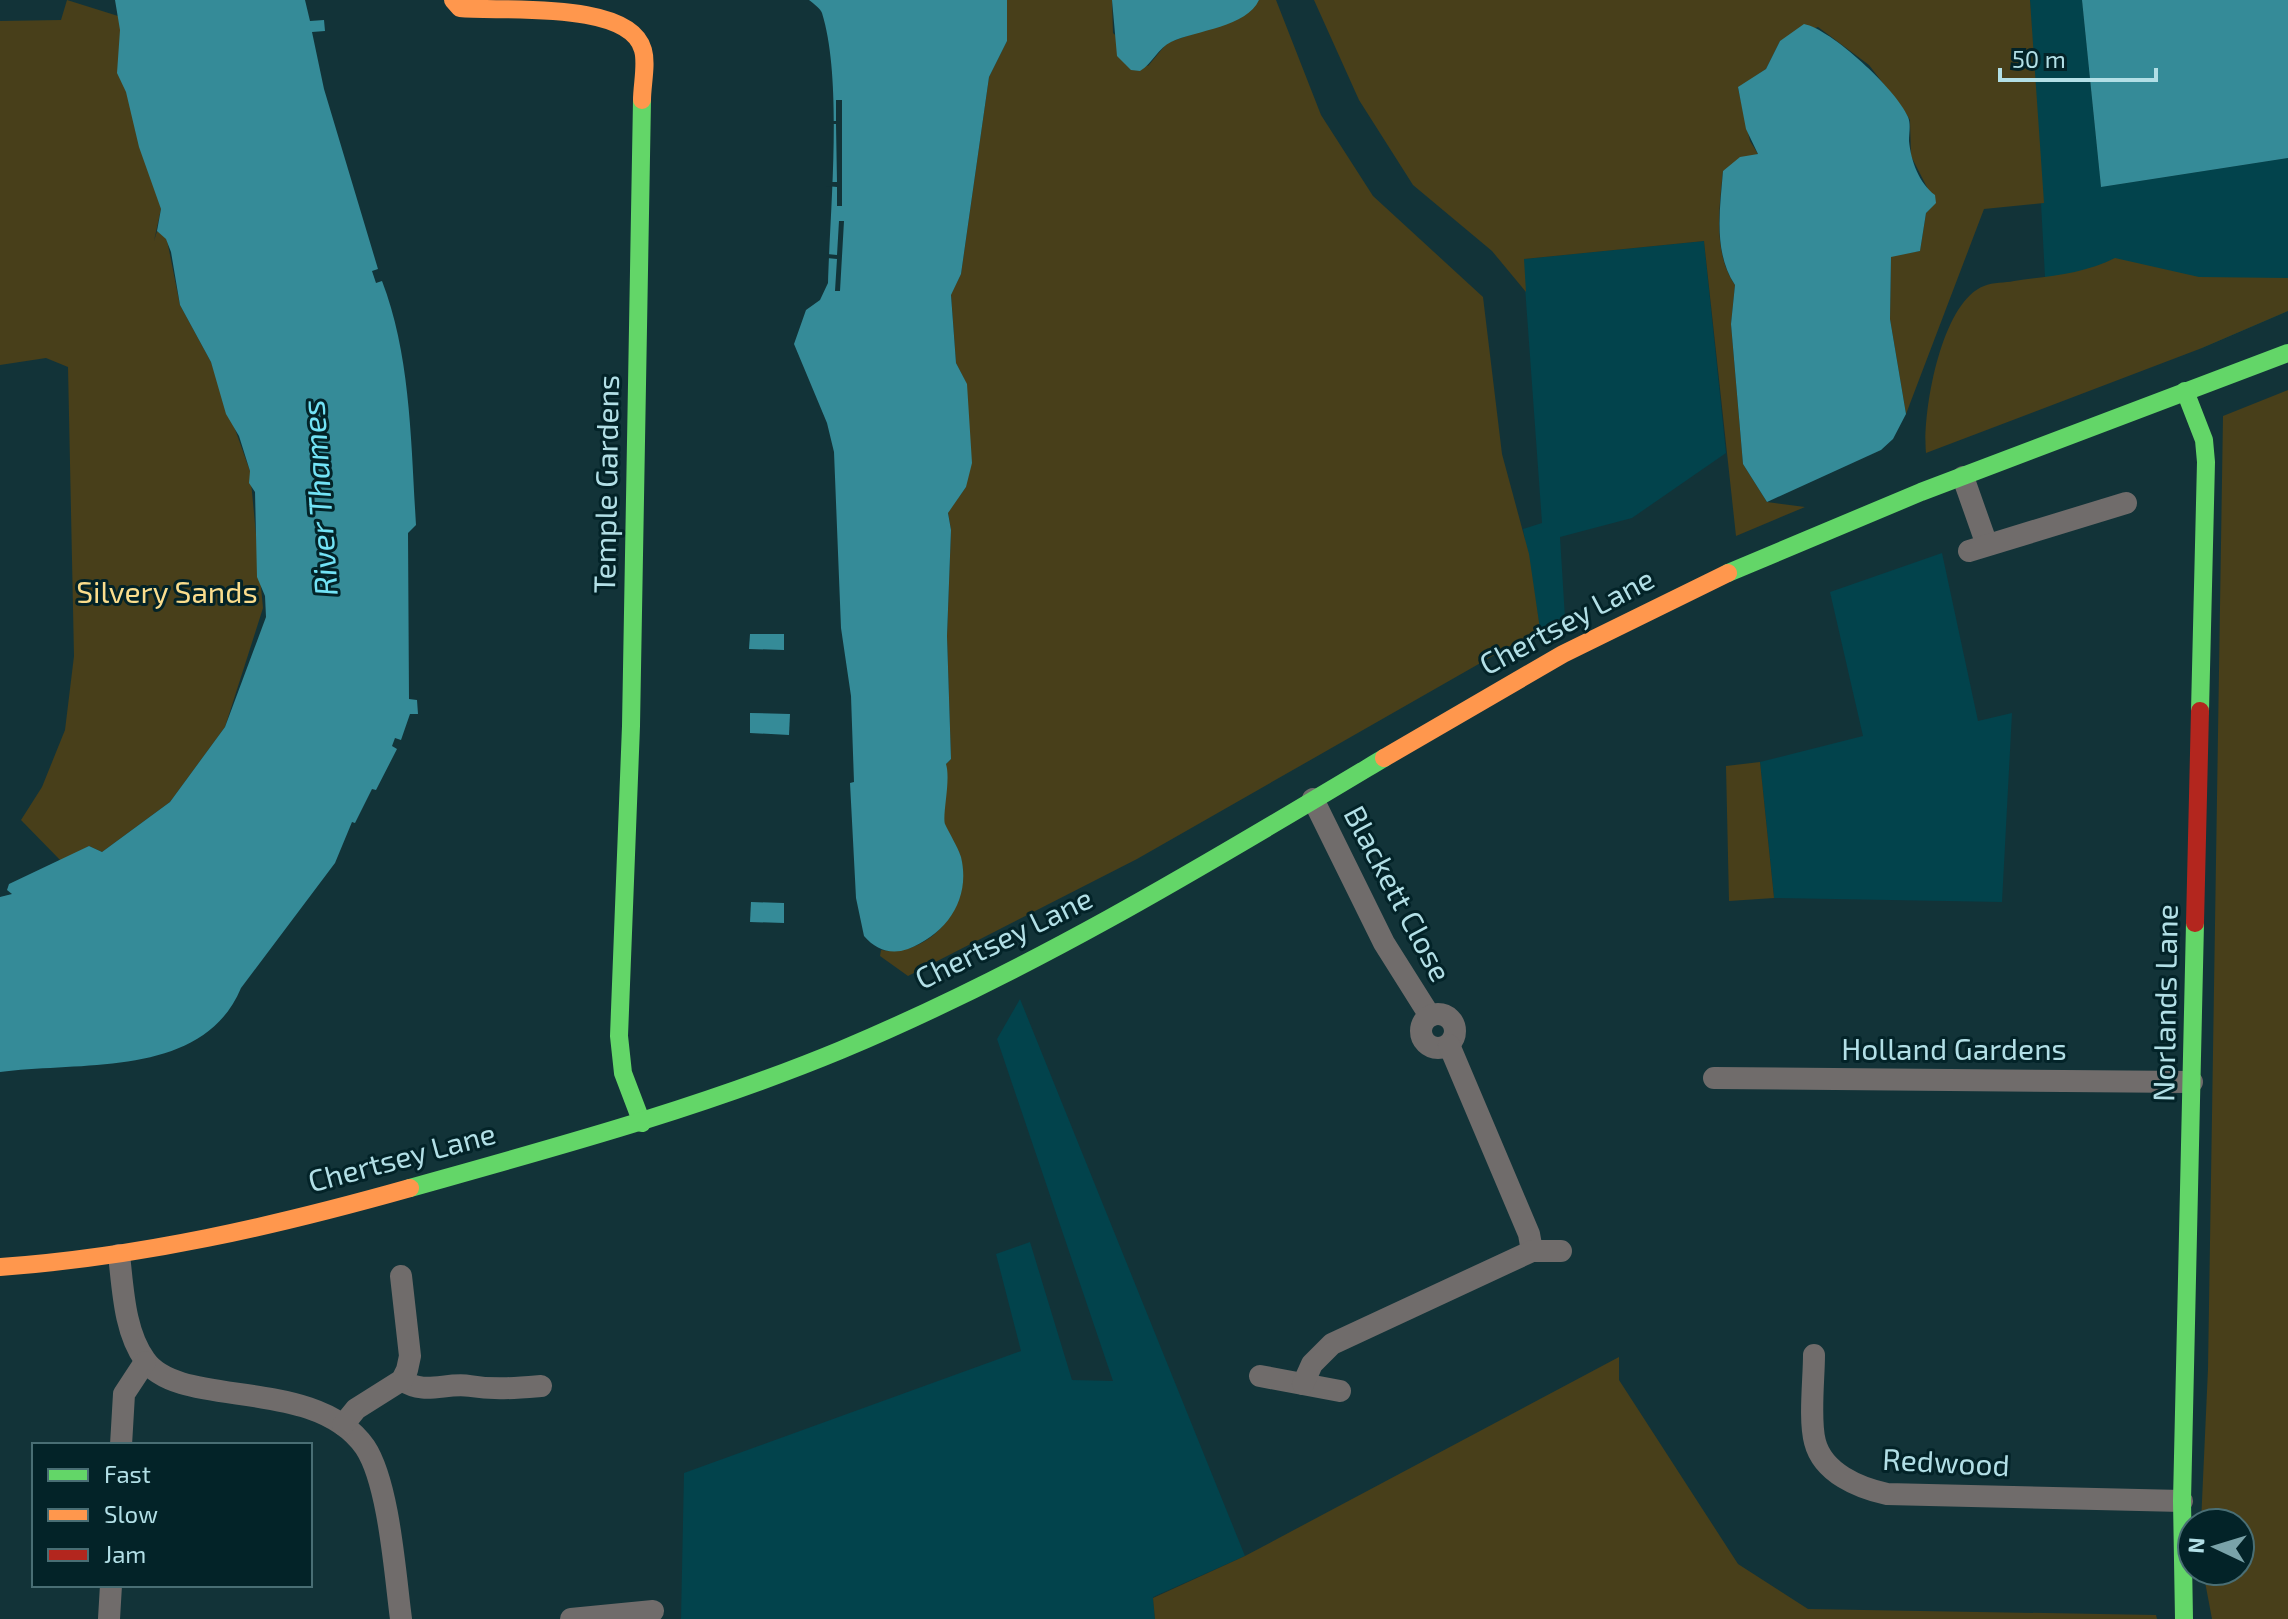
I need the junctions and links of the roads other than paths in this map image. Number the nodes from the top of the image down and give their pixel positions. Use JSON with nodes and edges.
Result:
{"nodes":[{"id":1,"x":453,"y":1,"type":"edge"},
{"id":2,"x":2288,"y":353,"type":"edge"},
{"id":3,"x":2185,"y":391,"type":"junction"},
{"id":4,"x":1963,"y":477,"type":"junction"},
{"id":5,"x":2126,"y":503,"type":"dead end"},
{"id":6,"x":1313,"y":799,"type":"junction"},
{"id":7,"x":1714,"y":1078,"type":"dead end"},
{"id":8,"x":2192,"y":1082,"type":"junction"},
{"id":9,"x":642,"y":1123,"type":"junction"},
{"id":10,"x":1532,"y":1251,"type":"junction"},
{"id":11,"x":1561,"y":1251,"type":"dead end"},
{"id":12,"x":119,"y":1255,"type":"junction"},
{"id":13,"x":0,"y":1267,"type":"edge"},
{"id":14,"x":401,"y":1276,"type":"dead end"},
{"id":15,"x":1814,"y":1355,"type":"dead end"},
{"id":16,"x":145,"y":1362,"type":"junction"},
{"id":17,"x":1260,"y":1376,"type":"dead end"},
{"id":18,"x":402,"y":1380,"type":"junction"},
{"id":19,"x":1303,"y":1384,"type":"junction"},
{"id":20,"x":541,"y":1386,"type":"dead end"},
{"id":21,"x":1340,"y":1391,"type":"dead end"},
{"id":22,"x":343,"y":1425,"type":"junction"},
{"id":23,"x":121,"y":1443,"type":"edge"},
{"id":24,"x":2182,"y":1501,"type":"junction"},
{"id":25,"x":111,"y":1587,"type":"edge"},
{"id":26,"x":640,"y":1614,"type":"edge"},
{"id":27,"x":109,"y":1619,"type":"edge"},
{"id":28,"x":404,"y":1619,"type":"edge"},
{"id":29,"x":571,"y":1619,"type":"edge"},
{"id":30,"x":2184,"y":1619,"type":"edge"}],
"edges":[{"from":1,"to":9,"type":"street","name":"Temple Gardens"},
{"from":2,"to":3,"type":"street","name":"Chertsey Lane"},
{"from":3,"to":4,"type":"street","name":"Chertsey Lane"},
{"from":3,"to":8,"type":"street","name":"Norlands Lane"},
{"from":4,"to":5,"type":"street"},
{"from":4,"to":6,"type":"street","name":"Chertsey Lane"},
{"from":6,"to":9,"type":"street","name":"Chertsey Lane"},
{"from":6,"to":10,"type":"street","name":"Blackett Close"},
{"from":7,"to":8,"type":"street","name":"Holland Gardens"},
{"from":8,"to":24,"type":"street","name":"Norlands Lane"},
{"from":9,"to":12,"type":"street","name":"Chertsey Lane"},
{"from":10,"to":11,"type":"street"},
{"from":10,"to":19,"type":"street"},
{"from":12,"to":13,"type":"street","name":"Chertsey Lane"},
{"from":12,"to":16,"type":"street"},
{"from":14,"to":18,"type":"street"},
{"from":15,"to":24,"type":"street","name":"Redwood"},
{"from":16,"to":22,"type":"street"},
{"from":16,"to":23,"type":"street"},
{"from":17,"to":19,"type":"street"},
{"from":18,"to":20,"type":"street"},
{"from":18,"to":22,"type":"street"},
{"from":19,"to":21,"type":"street"},
{"from":22,"to":28,"type":"street"},
{"from":24,"to":30,"type":"street","name":"Norlands Lane"},
{"from":25,"to":27,"type":"street"},
{"from":26,"to":29,"type":"street"}]}
